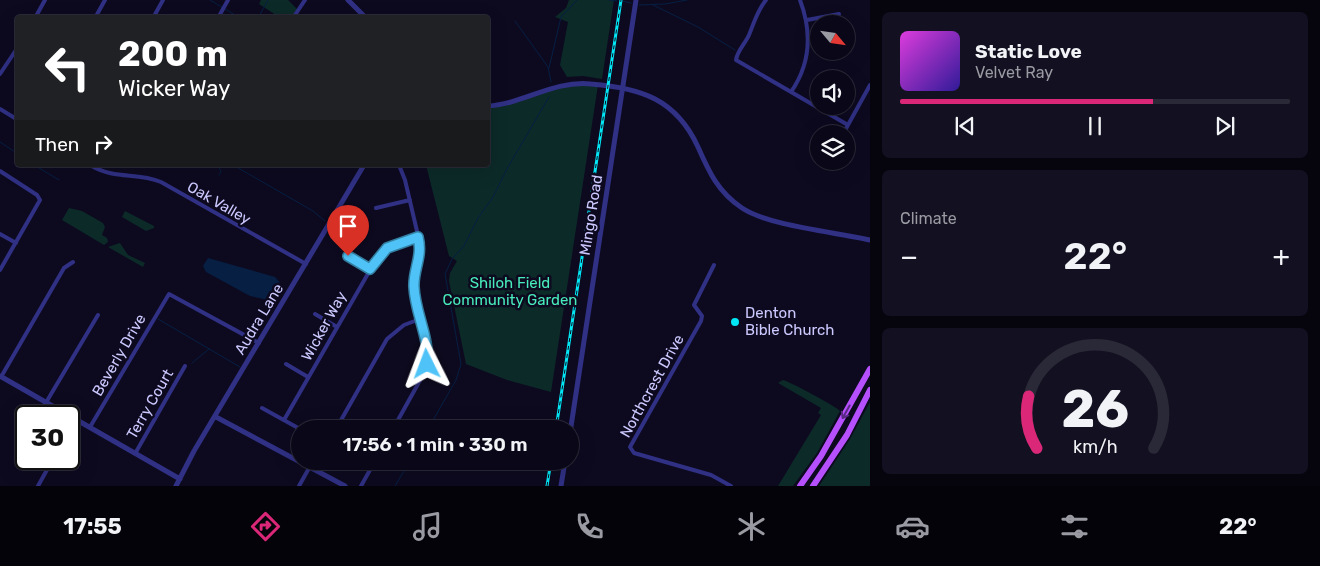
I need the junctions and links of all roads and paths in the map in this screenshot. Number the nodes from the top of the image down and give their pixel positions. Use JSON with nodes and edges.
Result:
{"nodes":[{"id":1,"x":45,"y":0,"type":"edge"},
{"id":2,"x":105,"y":0,"type":"edge"},
{"id":3,"x":163,"y":0,"type":"edge"},
{"id":4,"x":228,"y":0,"type":"edge"},
{"id":5,"x":305,"y":0,"type":"edge"},
{"id":6,"x":348,"y":0,"type":"edge"},
{"id":7,"x":636,"y":0,"type":"edge"},
{"id":8,"x":766,"y":0,"type":"edge"},
{"id":9,"x":800,"y":0,"type":"edge"},
{"id":10,"x":839,"y":14,"type":"dead end"},
{"id":11,"x":37,"y":15,"type":"edge"},
{"id":12,"x":97,"y":15,"type":"edge"},
{"id":13,"x":155,"y":15,"type":"edge"},
{"id":14,"x":220,"y":15,"type":"edge"},
{"id":15,"x":295,"y":15,"type":"edge"},
{"id":16,"x":363,"y":15,"type":"edge"},
{"id":17,"x":807,"y":20,"type":"junction"},
{"id":18,"x":15,"y":52,"type":"edge"},
{"id":19,"x":0,"y":74,"type":"edge"},
{"id":20,"x":870,"y":85,"type":"edge"},
{"id":21,"x":622,"y":88,"type":"junction"},
{"id":22,"x":791,"y":92,"type":"junction"},
{"id":23,"x":490,"y":106,"type":"edge"},
{"id":24,"x":0,"y":109,"type":"edge"},
{"id":25,"x":15,"y":118,"type":"edge"},
{"id":26,"x":848,"y":125,"type":"joint"},
{"id":27,"x":94,"y":167,"type":"edge"},
{"id":28,"x":363,"y":167,"type":"edge"},
{"id":29,"x":400,"y":167,"type":"edge"},
{"id":30,"x":0,"y":171,"type":"edge"},
{"id":31,"x":410,"y":200,"type":"junction"},
{"id":32,"x":376,"y":208,"type":"dead end"},
{"id":33,"x":0,"y":234,"type":"edge"},
{"id":34,"x":418,"y":237,"type":"junction"},
{"id":35,"x":870,"y":240,"type":"edge"},
{"id":36,"x":16,"y":243,"type":"junction"},
{"id":37,"x":348,"y":256,"type":"dead end"},
{"id":38,"x":73,"y":262,"type":"dead end"},
{"id":39,"x":306,"y":264,"type":"junction"},
{"id":40,"x":714,"y":265,"type":"dead end"},
{"id":41,"x":370,"y":269,"type":"junction"},
{"id":42,"x":0,"y":270,"type":"edge"},
{"id":43,"x":315,"y":314,"type":"dead end"},
{"id":44,"x":98,"y":315,"type":"dead end"},
{"id":45,"x":420,"y":319,"type":"junction"},
{"id":46,"x":337,"y":326,"type":"junction"},
{"id":47,"x":259,"y":343,"type":"junction"},
{"id":48,"x":286,"y":364,"type":"dead end"},
{"id":49,"x":185,"y":366,"type":"dead end"},
{"id":50,"x":870,"y":369,"type":"edge"},
{"id":51,"x":1,"y":377,"type":"edge"},
{"id":52,"x":308,"y":377,"type":"junction"},
{"id":53,"x":870,"y":390,"type":"edge"},
{"id":54,"x":46,"y":402,"type":"junction"},
{"id":55,"x":44,"y":405,"type":"edge"},
{"id":56,"x":262,"y":408,"type":"dead end"},
{"id":57,"x":216,"y":417,"type":"junction"},
{"id":58,"x":284,"y":420,"type":"junction"},
{"id":59,"x":341,"y":420,"type":"edge"},
{"id":60,"x":398,"y":420,"type":"edge"},
{"id":61,"x":572,"y":420,"type":"edge"},
{"id":62,"x":291,"y":424,"type":"edge"},
{"id":63,"x":90,"y":427,"type":"junction"},
{"id":64,"x":136,"y":452,"type":"junction"},
{"id":65,"x":291,"y":457,"type":"edge"},
{"id":66,"x":47,"y":470,"type":"edge"},
{"id":67,"x":307,"y":470,"type":"edge"},
{"id":68,"x":315,"y":470,"type":"edge"},
{"id":69,"x":370,"y":470,"type":"edge"},
{"id":70,"x":564,"y":470,"type":"edge"},
{"id":71,"x":180,"y":479,"type":"junction"},
{"id":72,"x":38,"y":486,"type":"edge"},
{"id":73,"x":176,"y":486,"type":"edge"},
{"id":74,"x":299,"y":486,"type":"edge"},
{"id":75,"x":345,"y":486,"type":"edge"},
{"id":76,"x":361,"y":486,"type":"edge"},
{"id":77,"x":561,"y":486,"type":"edge"},
{"id":78,"x":731,"y":486,"type":"edge"},
{"id":79,"x":800,"y":486,"type":"edge"},
{"id":80,"x":813,"y":486,"type":"edge"}],
"edges":[{"from":1,"to":11,"type":"street"},
{"from":2,"to":12,"type":"street"},
{"from":3,"to":13,"type":"street"},
{"from":4,"to":14,"type":"street"},
{"from":5,"to":15,"type":"street"},
{"from":6,"to":16,"type":"street"},
{"from":7,"to":21,"type":"street","name":"Mingo Road"},
{"from":8,"to":22,"type":"street"},
{"from":9,"to":17,"type":"street"},
{"from":10,"to":17,"type":"street"},
{"from":17,"to":22,"type":"street"},
{"from":18,"to":19,"type":"street"},
{"from":20,"to":26,"type":"street"},
{"from":21,"to":23,"type":"street"},
{"from":21,"to":35,"type":"street"},
{"from":21,"to":61,"type":"street","name":"Mingo Road"},
{"from":22,"to":26,"type":"street"},
{"from":24,"to":25,"type":"street"},
{"from":27,"to":39,"type":"street","name":"Oak Valley"},
{"from":28,"to":39,"type":"street","name":"Audra Lane"},
{"from":29,"to":31,"type":"street"},
{"from":30,"to":36,"type":"street"},
{"from":31,"to":32,"type":"street"},
{"from":31,"to":34,"type":"street"},
{"from":33,"to":36,"type":"street"},
{"from":34,"to":41,"type":"street","name":"Wicker Way"},
{"from":34,"to":45,"type":"street"},
{"from":36,"to":42,"type":"street"},
{"from":37,"to":41,"type":"street"},
{"from":38,"to":51,"type":"street"},
{"from":39,"to":47,"type":"street","name":"Audra Lane"},
{"from":40,"to":78,"type":"street","name":"Northcrest Drive"},
{"from":41,"to":46,"type":"street","name":"Wicker Way"},
{"from":43,"to":46,"type":"street"},
{"from":44,"to":54,"type":"street"},
{"from":45,"to":59,"type":"street"},
{"from":45,"to":60,"type":"street"},
{"from":46,"to":52,"type":"street","name":"Wicker Way"},
{"from":47,"to":57,"type":"street","name":"Audra Lane"},
{"from":47,"to":63,"type":"street","name":"Beverly Drive"},
{"from":48,"to":52,"type":"street"},
{"from":49,"to":64,"type":"street","name":"Terry Court"},
{"from":50,"to":79,"type":"main road","one_way":true},
{"from":51,"to":54,"type":"street"},
{"from":52,"to":58,"type":"street","name":"Wicker Way"},
{"from":53,"to":80,"type":"main road"},
{"from":54,"to":55,"type":"street"},
{"from":54,"to":63,"type":"street"},
{"from":56,"to":58,"type":"street"},
{"from":57,"to":65,"type":"street"},
{"from":57,"to":71,"type":"street","name":"Audra Lane"},
{"from":58,"to":62,"type":"street"},
{"from":63,"to":64,"type":"street"},
{"from":64,"to":71,"type":"street"},
{"from":66,"to":72,"type":"street"},
{"from":67,"to":74,"type":"street"},
{"from":68,"to":75,"type":"street"},
{"from":69,"to":76,"type":"street"},
{"from":70,"to":77,"type":"street"},
{"from":71,"to":73,"type":"street","name":"Audra Lane"}]}
